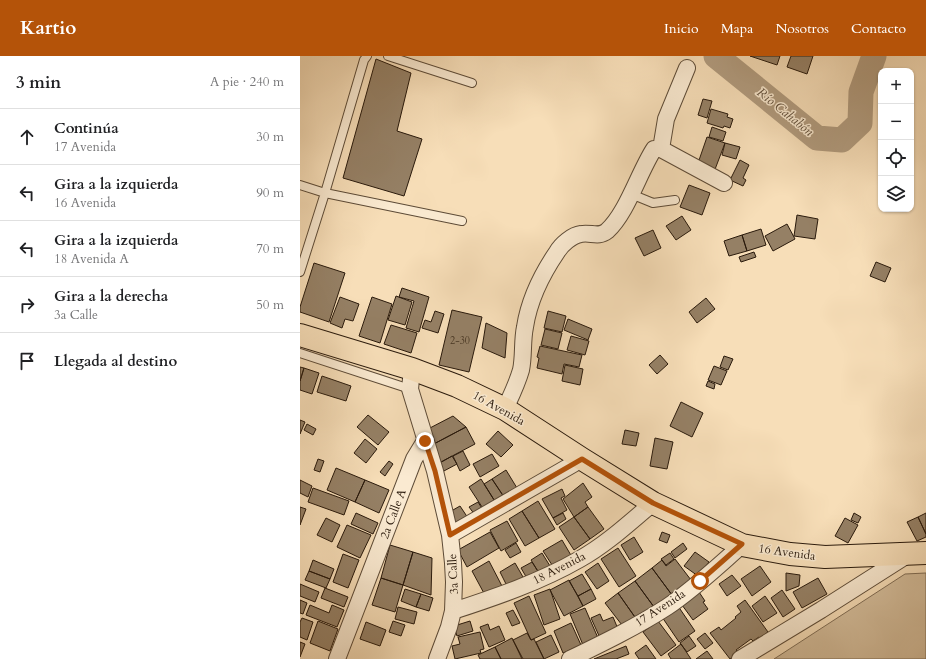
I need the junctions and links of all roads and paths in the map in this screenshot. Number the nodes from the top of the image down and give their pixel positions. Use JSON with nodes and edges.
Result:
{"nodes":[{"id":1,"x":367,"y":56,"type":"edge"},
{"id":2,"x":388,"y":56,"type":"edge"},
{"id":3,"x":687,"y":68,"type":"dead end"},
{"id":4,"x":472,"y":83,"type":"dead end"},
{"id":5,"x":661,"y":149,"type":"junction"},
{"id":6,"x":724,"y":183,"type":"dead end"},
{"id":7,"x":300,"y":184,"type":"edge"},
{"id":8,"x":326,"y":193,"type":"junction"},
{"id":9,"x":631,"y":194,"type":"junction"},
{"id":10,"x":676,"y":200,"type":"dead end"},
{"id":11,"x":462,"y":221,"type":"dead end"},
{"id":12,"x":300,"y":272,"type":"edge"},
{"id":13,"x":300,"y":335,"type":"edge"},
{"id":14,"x":300,"y":354,"type":"edge"},
{"id":15,"x":411,"y":379,"type":"junction"},
{"id":16,"x":505,"y":409,"type":"junction"},
{"id":17,"x":425,"y":441,"type":"junction"},
{"id":18,"x":582,"y":459,"type":"junction"},
{"id":19,"x":653,"y":503,"type":"junction"},
{"id":20,"x":450,"y":535,"type":"junction"},
{"id":21,"x":742,"y":544,"type":"junction"},
{"id":22,"x":917,"y":554,"type":"edge"},
{"id":23,"x":453,"y":611,"type":"junction"},
{"id":24,"x":337,"y":659,"type":"edge"},
{"id":25,"x":437,"y":659,"type":"edge"},
{"id":26,"x":570,"y":659,"type":"edge"},
{"id":27,"x":740,"y":659,"type":"edge"}],
"edges":[{"from":1,"to":8,"type":"lane"},
{"from":2,"to":4,"type":"lane"},
{"from":3,"to":5,"type":"street"},
{"from":5,"to":6,"type":"street"},
{"from":5,"to":9,"type":"street"},
{"from":7,"to":8,"type":"lane"},
{"from":8,"to":11,"type":"lane"},
{"from":8,"to":12,"type":"lane"},
{"from":9,"to":10,"type":"lane"},
{"from":9,"to":16,"type":"street"},
{"from":13,"to":15,"type":"main road","name":"16 Avenida"},
{"from":14,"to":15,"type":"lane","name":"16 Avenida"},
{"from":15,"to":16,"type":"main road","name":"16 Avenida"},
{"from":15,"to":17,"type":"street"},
{"from":16,"to":18,"type":"main road","name":"16 Avenida"},
{"from":17,"to":20,"type":"street","name":"3a Calle"},
{"from":17,"to":24,"type":"street","name":"2a Calle A"},
{"from":18,"to":19,"type":"main road","name":"16 Avenida"},
{"from":18,"to":20,"type":"street"},
{"from":19,"to":21,"type":"main road","name":"16 Avenida"},
{"from":19,"to":23,"type":"street","name":"18 Avenida"},
{"from":20,"to":23,"type":"street","name":"3a Calle"},
{"from":21,"to":22,"type":"main road","name":"16 Avenida"},
{"from":21,"to":26,"type":"street","name":"17 Avenida"},
{"from":22,"to":27,"type":"street","name":"16 Avenida"},
{"from":23,"to":25,"type":"street","name":"3a Calle"}]}
